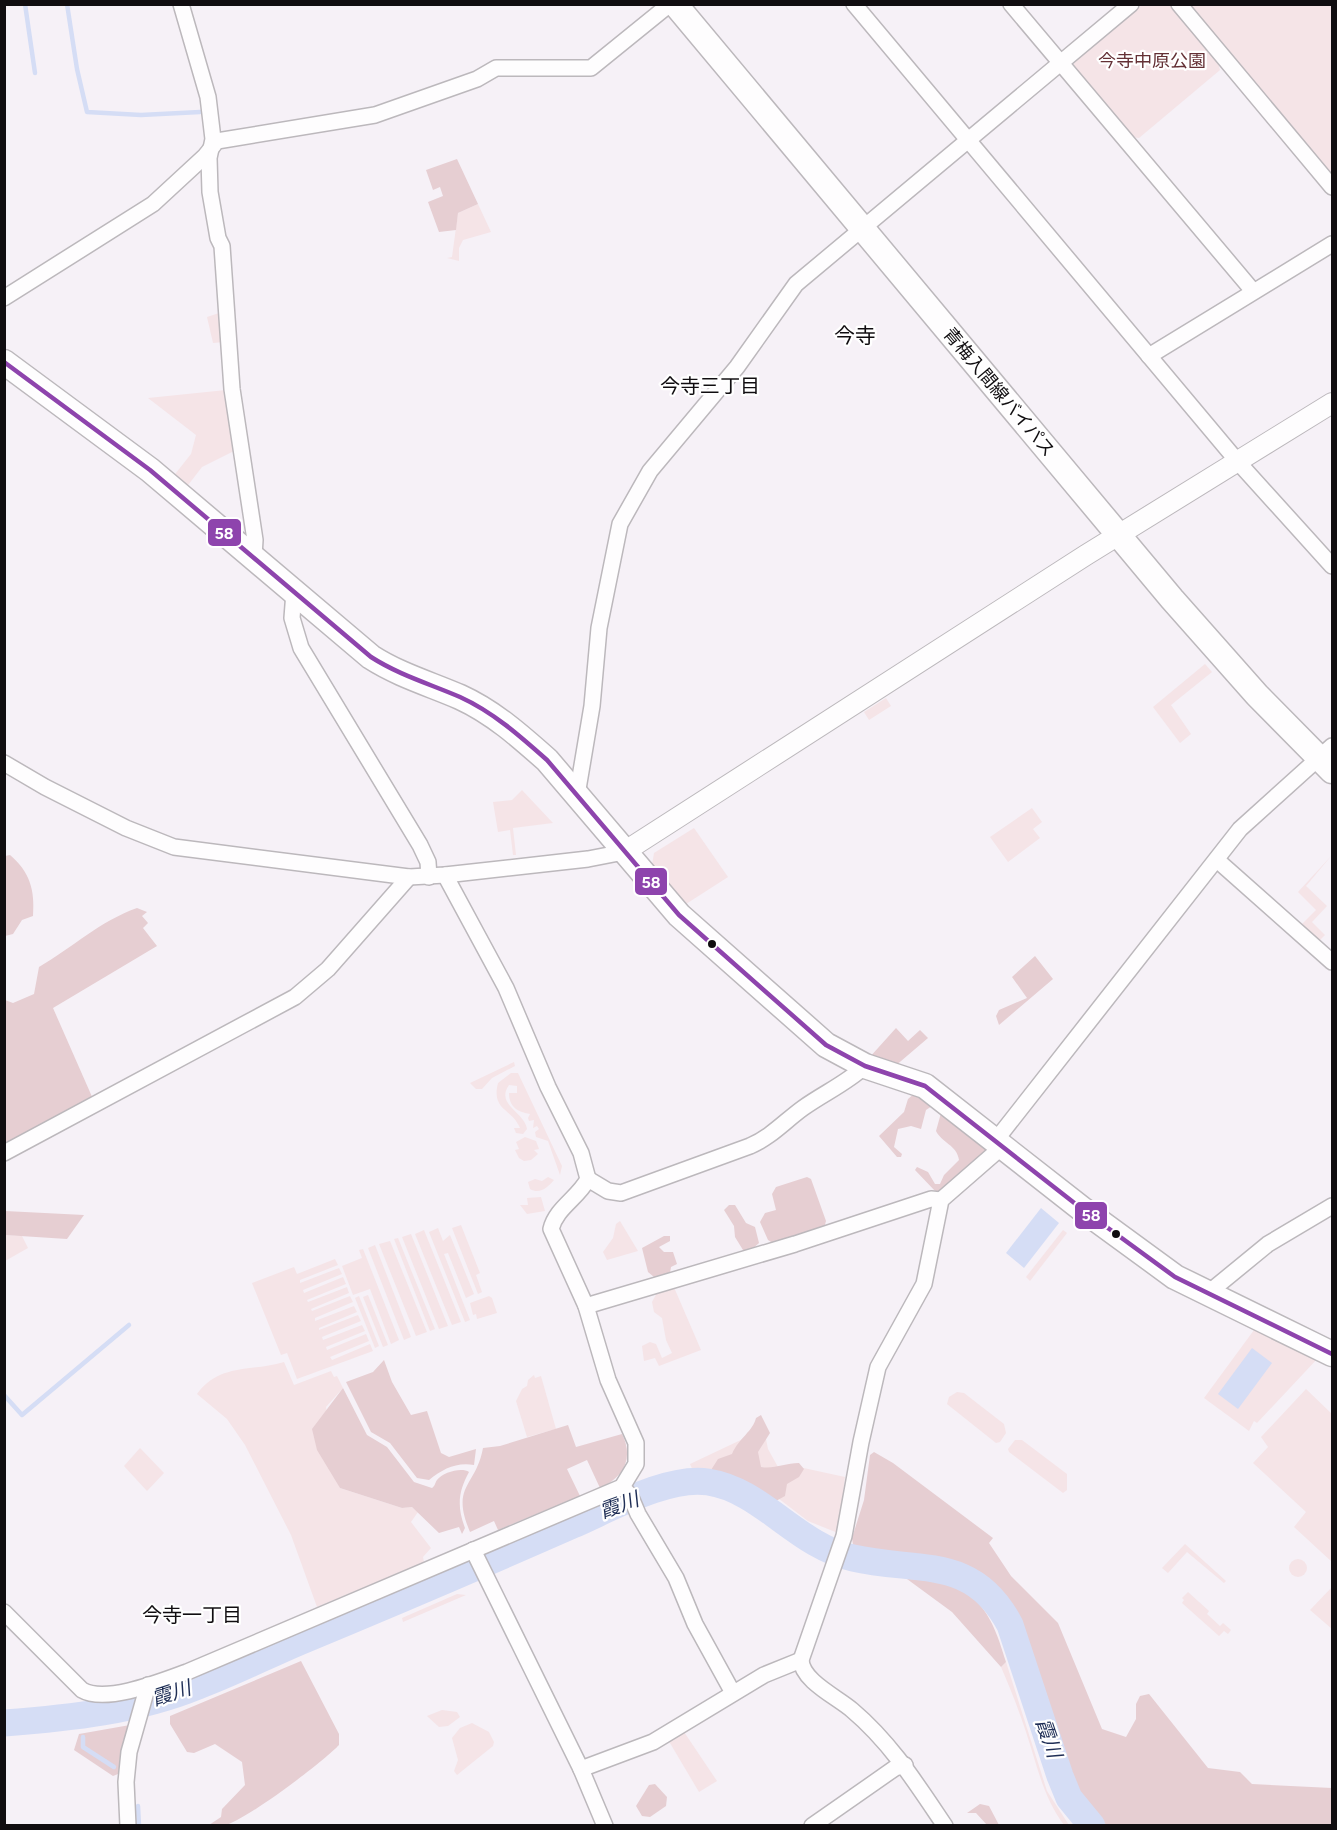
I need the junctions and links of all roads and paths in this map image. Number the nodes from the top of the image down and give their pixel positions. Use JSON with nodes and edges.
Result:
{"nodes":[{"id":1,"x":181,"y":4,"type":"edge"},
{"id":2,"x":670,"y":4,"type":"edge"},
{"id":3,"x":675,"y":4,"type":"edge"},
{"id":4,"x":854,"y":4,"type":"edge"},
{"id":5,"x":1011,"y":4,"type":"edge"},
{"id":6,"x":1131,"y":4,"type":"edge"},
{"id":7,"x":1179,"y":4,"type":"edge"},
{"id":8,"x":1061,"y":64,"type":"junction"},
{"id":9,"x":968,"y":140,"type":"junction"},
{"id":10,"x":211,"y":149,"type":"junction"},
{"id":11,"x":1332,"y":187,"type":"edge"},
{"id":12,"x":863,"y":228,"type":"junction"},
{"id":13,"x":1332,"y":244,"type":"edge"},
{"id":14,"x":1252,"y":291,"type":"junction"},
{"id":15,"x":4,"y":298,"type":"edge"},
{"id":16,"x":1149,"y":356,"type":"junction"},
{"id":17,"x":4,"y":362,"type":"edge"},
{"id":18,"x":1332,"y":403,"type":"edge"},
{"id":19,"x":1238,"y":462,"type":"junction"},
{"id":20,"x":1119,"y":535,"type":"junction"},
{"id":21,"x":254,"y":556,"type":"junction"},
{"id":22,"x":1332,"y":566,"type":"edge"},
{"id":23,"x":294,"y":592,"type":"junction"},
{"id":24,"x":1328,"y":758,"type":"edge"},
{"id":25,"x":4,"y":763,"type":"edge"},
{"id":26,"x":577,"y":795,"type":"junction"},
{"id":27,"x":624,"y":852,"type":"junction"},
{"id":28,"x":1217,"y":860,"type":"junction"},
{"id":29,"x":445,"y":875,"type":"junction"},
{"id":30,"x":410,"y":877,"type":"junction"},
{"id":31,"x":429,"y":877,"type":"junction"},
{"id":32,"x":1332,"y":962,"type":"edge"},
{"id":33,"x":865,"y":1066,"type":"junction"},
{"id":34,"x":999,"y":1143,"type":"junction"},
{"id":35,"x":4,"y":1153,"type":"edge"},
{"id":36,"x":588,"y":1179,"type":"junction"},
{"id":37,"x":941,"y":1200,"type":"junction"},
{"id":38,"x":1332,"y":1206,"type":"edge"},
{"id":39,"x":1208,"y":1293,"type":"junction"},
{"id":40,"x":586,"y":1306,"type":"junction"},
{"id":41,"x":1332,"y":1354,"type":"edge"},
{"id":42,"x":624,"y":1489,"type":"junction"},
{"id":43,"x":474,"y":1553,"type":"junction"},
{"id":44,"x":4,"y":1612,"type":"edge"},
{"id":45,"x":801,"y":1660,"type":"junction"},
{"id":46,"x":148,"y":1688,"type":"junction"},
{"id":47,"x":733,"y":1693,"type":"junction"},
{"id":48,"x":905,"y":1765,"type":"junction"},
{"id":49,"x":581,"y":1768,"type":"junction"},
{"id":50,"x":128,"y":1826,"type":"edge"},
{"id":51,"x":605,"y":1826,"type":"edge"},
{"id":52,"x":812,"y":1826,"type":"edge"},
{"id":53,"x":945,"y":1826,"type":"edge"}],
"edges":[{"from":1,"to":10,"type":"street"},
{"from":2,"to":10,"type":"street"},
{"from":3,"to":12,"type":"main road","name":"青梅入間線バイパス"},
{"from":4,"to":9,"type":"street"},
{"from":5,"to":8,"type":"street"},
{"from":6,"to":8,"type":"street"},
{"from":7,"to":11,"type":"street"},
{"from":8,"to":9,"type":"street"},
{"from":8,"to":14,"type":"street"},
{"from":9,"to":12,"type":"street"},
{"from":9,"to":16,"type":"street"},
{"from":10,"to":15,"type":"street"},
{"from":10,"to":21,"type":"street"},
{"from":12,"to":20,"type":"main road","name":"青梅入間線バイパス"},
{"from":12,"to":26,"type":"street"},
{"from":13,"to":14,"type":"street"},
{"from":14,"to":16,"type":"street"},
{"from":16,"to":19,"type":"street"},
{"from":17,"to":21,"type":"main road"},
{"from":18,"to":19,"type":"street"},
{"from":19,"to":20,"type":"street"},
{"from":19,"to":22,"type":"street"},
{"from":20,"to":24,"type":"main road","name":"青梅入間線バイパス"},
{"from":20,"to":27,"type":"street"},
{"from":21,"to":23,"type":"main road"},
{"from":23,"to":26,"type":"main road"},
{"from":23,"to":31,"type":"street"},
{"from":24,"to":28,"type":"street"},
{"from":25,"to":30,"type":"street"},
{"from":26,"to":27,"type":"main road"},
{"from":27,"to":29,"type":"street"},
{"from":27,"to":33,"type":"main road"},
{"from":28,"to":32,"type":"street"},
{"from":28,"to":34,"type":"street"},
{"from":29,"to":31,"type":"street"},
{"from":29,"to":36,"type":"street"},
{"from":30,"to":31,"type":"street"},
{"from":30,"to":35,"type":"street"},
{"from":33,"to":34,"type":"main road"},
{"from":33,"to":36,"type":"street"},
{"from":34,"to":37,"type":"street"},
{"from":34,"to":39,"type":"main road"},
{"from":36,"to":40,"type":"street"},
{"from":37,"to":40,"type":"street"},
{"from":37,"to":45,"type":"street"},
{"from":38,"to":39,"type":"street"},
{"from":39,"to":41,"type":"main road"},
{"from":40,"to":42,"type":"street"},
{"from":42,"to":43,"type":"street"},
{"from":42,"to":47,"type":"street"},
{"from":43,"to":46,"type":"street"},
{"from":43,"to":49,"type":"street"},
{"from":44,"to":46,"type":"street"},
{"from":45,"to":47,"type":"street"},
{"from":45,"to":48,"type":"street"},
{"from":46,"to":50,"type":"street"},
{"from":47,"to":49,"type":"street"},
{"from":48,"to":52,"type":"street"},
{"from":48,"to":53,"type":"street"},
{"from":49,"to":51,"type":"street"}]}
